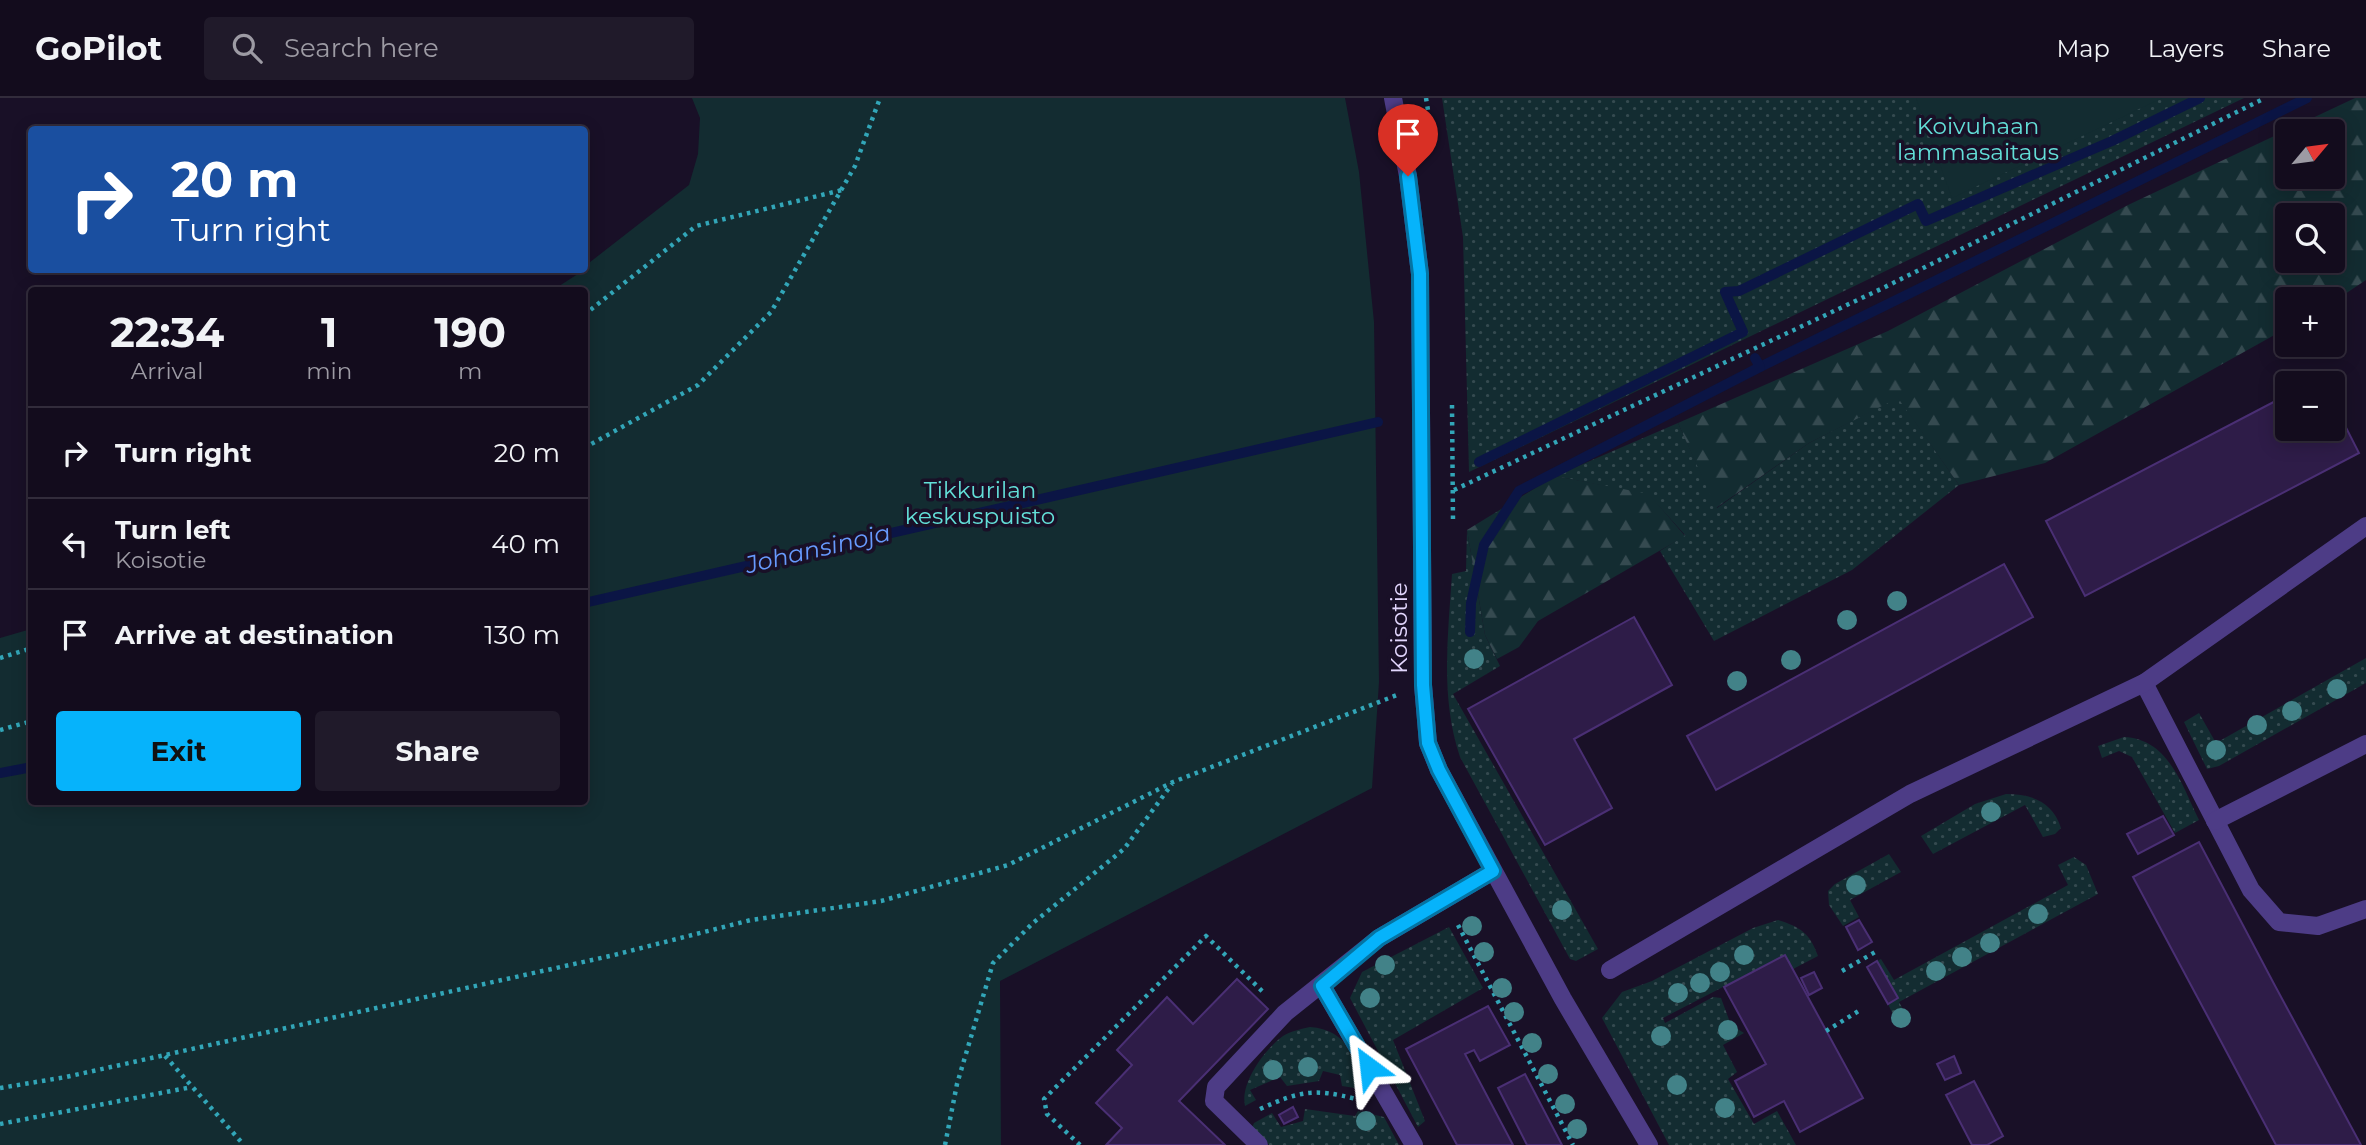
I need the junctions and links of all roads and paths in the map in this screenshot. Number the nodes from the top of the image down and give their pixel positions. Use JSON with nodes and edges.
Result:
{"nodes":[{"id":1,"x":880,"y":98,"type":"edge"},
{"id":2,"x":1393,"y":98,"type":"edge"},
{"id":3,"x":1426,"y":98,"type":"edge"},
{"id":4,"x":2265,"y":98,"type":"edge"},
{"id":5,"x":1434,"y":148,"type":"dead end"},
{"id":6,"x":842,"y":190,"type":"junction"},
{"id":7,"x":588,"y":312,"type":"edge"},
{"id":8,"x":1452,"y":394,"type":"dead end"},
{"id":9,"x":588,"y":446,"type":"edge"},
{"id":10,"x":1455,"y":490,"type":"junction"},
{"id":11,"x":1423,"y":501,"type":"junction"},
{"id":12,"x":2366,"y":526,"type":"edge"},
{"id":13,"x":1423,"y":541,"type":"junction"},
{"id":14,"x":28,"y":649,"type":"edge"},
{"id":15,"x":0,"y":658,"type":"edge"},
{"id":16,"x":1393,"y":683,"type":"dead end"},
{"id":17,"x":2144,"y":683,"type":"junction"},
{"id":18,"x":1423,"y":685,"type":"junction"},
{"id":19,"x":1393,"y":696,"type":"junction"},
{"id":20,"x":1395,"y":708,"type":"dead end"},
{"id":21,"x":28,"y":722,"type":"edge"},
{"id":22,"x":0,"y":730,"type":"edge"},
{"id":23,"x":2366,"y":744,"type":"edge"},
{"id":24,"x":1173,"y":782,"type":"junction"},
{"id":25,"x":2215,"y":821,"type":"junction"},
{"id":26,"x":1493,"y":871,"type":"junction"},
{"id":27,"x":1445,"y":899,"type":"junction"},
{"id":28,"x":2366,"y":909,"type":"edge"},
{"id":29,"x":1877,"y":951,"type":"dead end"},
{"id":30,"x":1610,"y":970,"type":"dead end"},
{"id":31,"x":1842,"y":971,"type":"dead end"},
{"id":32,"x":1322,"y":986,"type":"junction"},
{"id":33,"x":1862,"y":1009,"type":"dead end"},
{"id":34,"x":1285,"y":1013,"type":"junction"},
{"id":35,"x":1826,"y":1031,"type":"dead end"},
{"id":36,"x":164,"y":1055,"type":"junction"},
{"id":37,"x":192,"y":1087,"type":"junction"},
{"id":38,"x":0,"y":1088,"type":"edge"},
{"id":39,"x":1393,"y":1108,"type":"junction"},
{"id":40,"x":1234,"y":1122,"type":"junction"},
{"id":41,"x":0,"y":1124,"type":"edge"},
{"id":42,"x":244,"y":1145,"type":"edge"},
{"id":43,"x":945,"y":1145,"type":"edge"},
{"id":44,"x":1080,"y":1145,"type":"edge"},
{"id":45,"x":1259,"y":1145,"type":"edge"},
{"id":46,"x":1414,"y":1145,"type":"edge"},
{"id":47,"x":1573,"y":1145,"type":"edge"},
{"id":48,"x":1648,"y":1145,"type":"edge"}],
"edges":[{"from":1,"to":6,"type":"path"},
{"from":2,"to":11,"type":"street","name":"Koisotie"},
{"from":3,"to":5,"type":"path"},
{"from":4,"to":10,"type":"path"},
{"from":6,"to":7,"type":"path"},
{"from":6,"to":9,"type":"path"},
{"from":8,"to":10,"type":"path"},
{"from":10,"to":11,"type":"path"},
{"from":10,"to":13,"type":"path"},
{"from":11,"to":13,"type":"street","name":"Koisotie"},
{"from":12,"to":17,"type":"street"},
{"from":13,"to":18,"type":"street","name":"Koisotie"},
{"from":14,"to":15,"type":"path"},
{"from":16,"to":19,"type":"path"},
{"from":17,"to":25,"type":"street"},
{"from":17,"to":30,"type":"street"},
{"from":18,"to":19,"type":"path"},
{"from":18,"to":26,"type":"street","name":"Koisotie"},
{"from":19,"to":20,"type":"path"},
{"from":19,"to":24,"type":"path"},
{"from":21,"to":22,"type":"path"},
{"from":23,"to":25,"type":"street"},
{"from":24,"to":36,"type":"path"},
{"from":24,"to":43,"type":"path"},
{"from":25,"to":28,"type":"street"},
{"from":26,"to":27,"type":"street"},
{"from":26,"to":48,"type":"street","name":"Koisotie"},
{"from":27,"to":32,"type":"street"},
{"from":27,"to":47,"type":"path"},
{"from":29,"to":31,"type":"path"},
{"from":32,"to":34,"type":"street"},
{"from":32,"to":39,"type":"street"},
{"from":33,"to":35,"type":"path"},
{"from":34,"to":40,"type":"street"},
{"from":34,"to":44,"type":"path"},
{"from":36,"to":37,"type":"path"},
{"from":36,"to":38,"type":"path"},
{"from":37,"to":41,"type":"path"},
{"from":37,"to":42,"type":"path"},
{"from":39,"to":40,"type":"path"},
{"from":39,"to":46,"type":"street"},
{"from":40,"to":45,"type":"street"}]}
